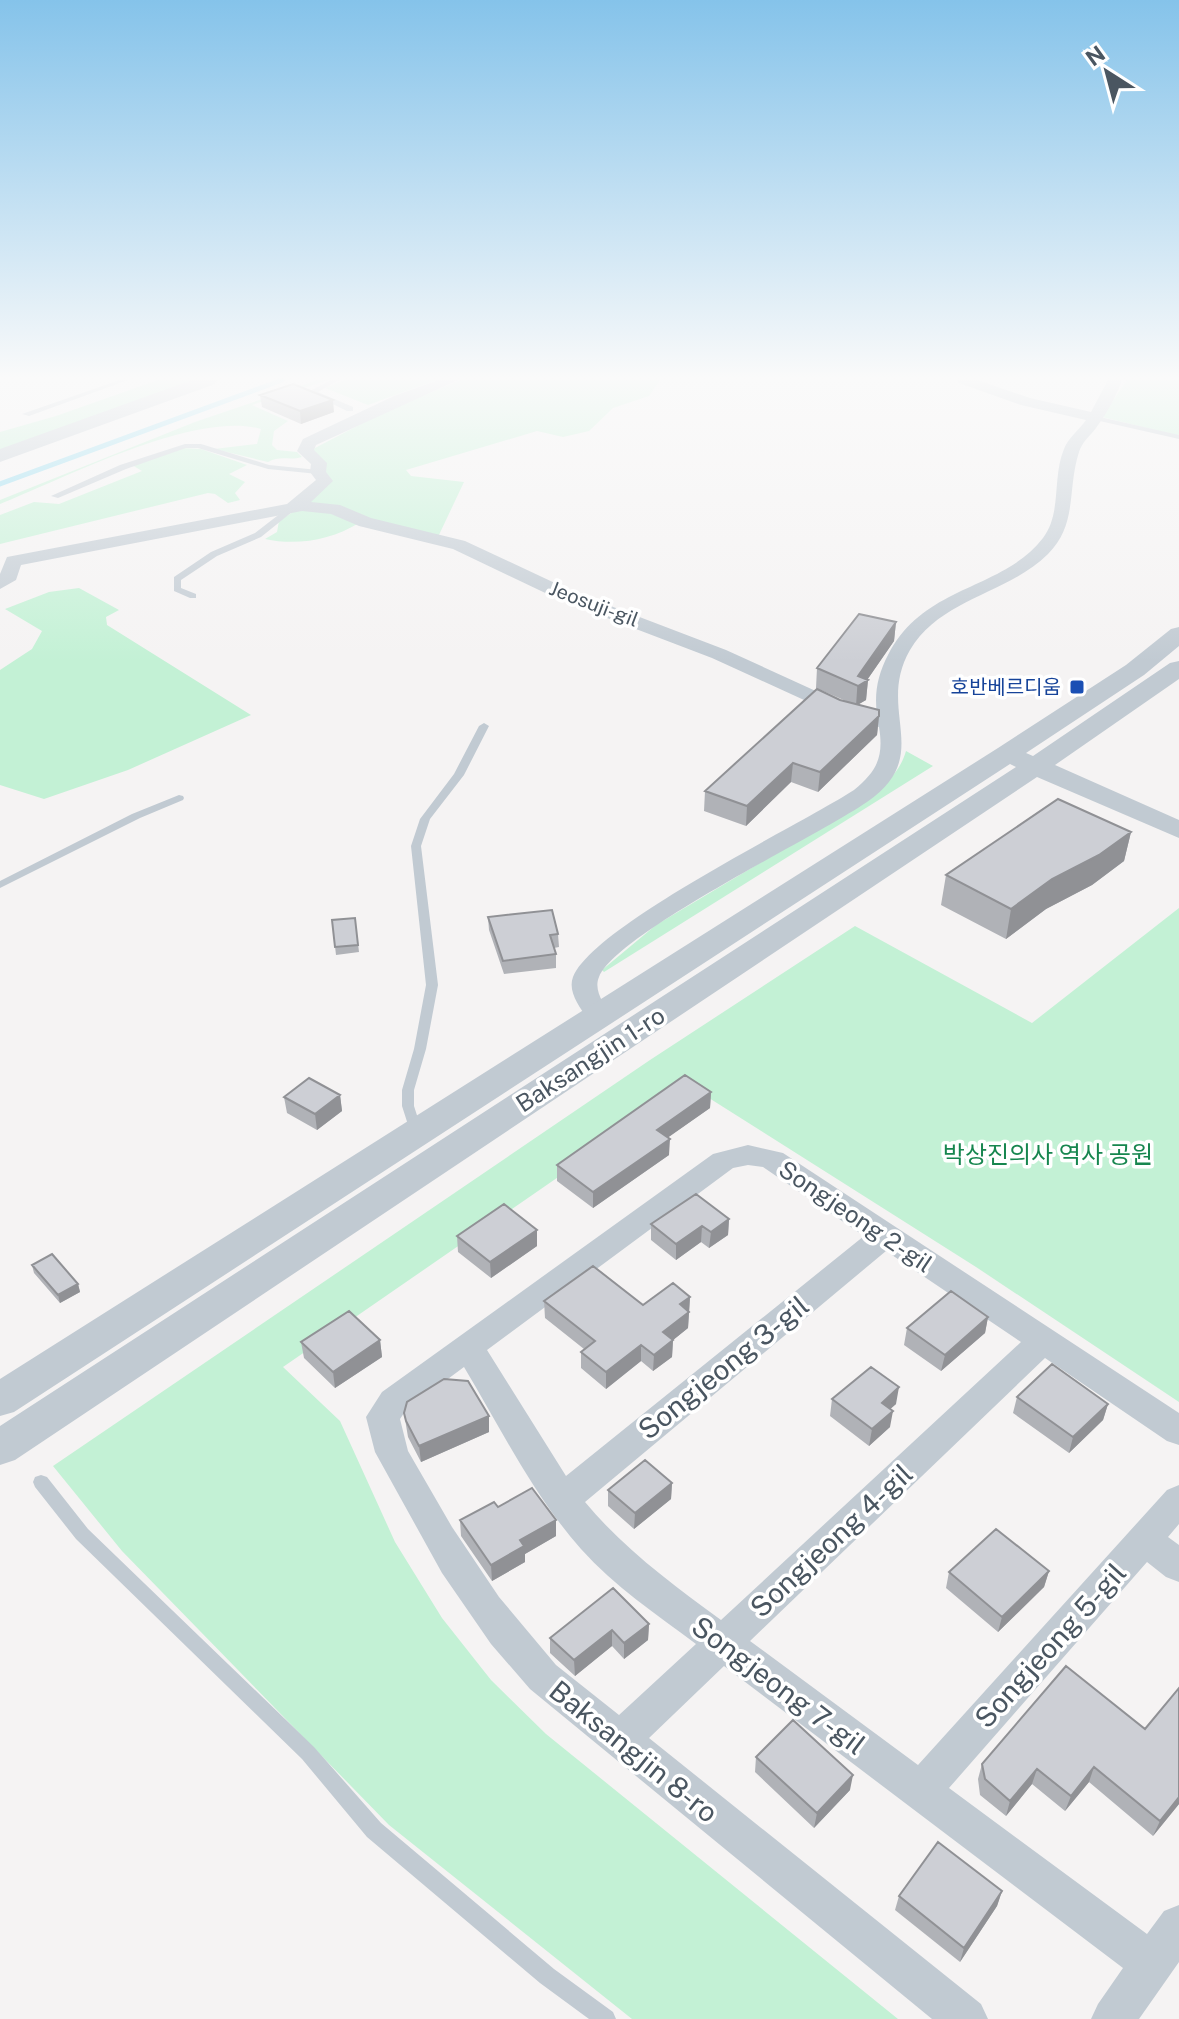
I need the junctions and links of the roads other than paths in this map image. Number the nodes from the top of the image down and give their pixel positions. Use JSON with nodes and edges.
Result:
{"nodes":[{"id":1,"x":106,"y":474,"type":"edge"},
{"id":2,"x":320,"y":474,"type":"edge"},
{"id":3,"x":1068,"y":474,"type":"edge"},
{"id":4,"x":55,"y":496,"type":"dead end"},
{"id":5,"x":294,"y":507,"type":"junction"},
{"id":6,"x":0,"y":583,"type":"edge"},
{"id":7,"x":193,"y":596,"type":"dead end"},
{"id":8,"x":1179,"y":634,"type":"edge"},
{"id":9,"x":1179,"y":668,"type":"edge"},
{"id":10,"x":889,"y":722,"type":"junction"},
{"id":11,"x":484,"y":726,"type":"dead end"},
{"id":12,"x":1029,"y":756,"type":"junction"},
{"id":13,"x":179,"y":798,"type":"dead end"},
{"id":14,"x":1179,"y":814,"type":"edge"},
{"id":15,"x":1179,"y":830,"type":"edge"},
{"id":16,"x":0,"y":885,"type":"edge"},
{"id":17,"x":599,"y":1016,"type":"junction"},
{"id":18,"x":416,"y":1131,"type":"junction"},
{"id":19,"x":885,"y":1235,"type":"junction"},
{"id":20,"x":1043,"y":1340,"type":"junction"},
{"id":21,"x":468,"y":1347,"type":"junction"},
{"id":22,"x":0,"y":1400,"type":"edge"},
{"id":23,"x":383,"y":1417,"type":"joint"},
{"id":24,"x":1179,"y":1431,"type":"edge"},
{"id":25,"x":0,"y":1448,"type":"edge"},
{"id":26,"x":41,"y":1482,"type":"dead end"},
{"id":27,"x":562,"y":1500,"type":"junction"},
{"id":28,"x":1179,"y":1500,"type":"edge"},
{"id":29,"x":1144,"y":1539,"type":"junction"},
{"id":30,"x":1179,"y":1566,"type":"edge"},
{"id":31,"x":723,"y":1643,"type":"junction"},
{"id":32,"x":620,"y":1740,"type":"junction"},
{"id":33,"x":921,"y":1791,"type":"junction"},
{"id":34,"x":1179,"y":1926,"type":"edge"},
{"id":35,"x":1152,"y":1964,"type":"junction"},
{"id":36,"x":606,"y":2019,"type":"edge"},
{"id":37,"x":966,"y":2019,"type":"edge"},
{"id":38,"x":1113,"y":2019,"type":"edge"}],
"edges":[{"from":1,"to":4,"type":"lane"},
{"from":2,"to":5,"type":"street"},
{"from":3,"to":10,"type":"street"},
{"from":5,"to":6,"type":"street"},
{"from":5,"to":7,"type":"lane"},
{"from":5,"to":10,"type":"street","name":"Jeosuji-gil"},
{"from":8,"to":12,"type":"street","name":"Baksangjin 1-ro"},
{"from":9,"to":12,"type":"street","name":"Baksangjin 1-ro"},
{"from":10,"to":17,"type":"street"},
{"from":11,"to":18,"type":"lane"},
{"from":12,"to":14,"type":"street"},
{"from":12,"to":15,"type":"street"},
{"from":12,"to":17,"type":"street","name":"Baksangjin 1-ro"},
{"from":12,"to":25,"type":"street","name":"Baksangjin 1-ro"},
{"from":13,"to":16,"type":"lane"},
{"from":17,"to":18,"type":"street","name":"Baksangjin 1-ro"},
{"from":18,"to":22,"type":"street","name":"Baksangjin 1-ro"},
{"from":19,"to":20,"type":"street","name":"Songjeong 2-gil"},
{"from":19,"to":21,"type":"street","name":"Songjeong 2-gil"},
{"from":19,"to":27,"type":"street","name":"Songjeong 3-gil"},
{"from":20,"to":24,"type":"street","name":"Songjeong 2-gil"},
{"from":20,"to":31,"type":"street","name":"Songjeong 4-gil"},
{"from":21,"to":23,"type":"street","name":"Songjeong 2-gil"},
{"from":21,"to":27,"type":"street","name":"Songjeong 7-gil"},
{"from":23,"to":32,"type":"street","name":"Baksangjin 8-ro"},
{"from":26,"to":36,"type":"lane"},
{"from":27,"to":31,"type":"street","name":"Songjeong 7-gil"},
{"from":28,"to":29,"type":"street","name":"Songjeong 5-gil"},
{"from":29,"to":30,"type":"street"},
{"from":29,"to":33,"type":"street","name":"Songjeong 5-gil"},
{"from":31,"to":32,"type":"street","name":"Songjeong 4-gil"},
{"from":31,"to":33,"type":"street","name":"Songjeong 7-gil"},
{"from":32,"to":37,"type":"street","name":"Baksangjin 8-ro"},
{"from":33,"to":35,"type":"street","name":"Songjeong 7-gil"},
{"from":34,"to":35,"type":"street"},
{"from":35,"to":38,"type":"street"}]}
